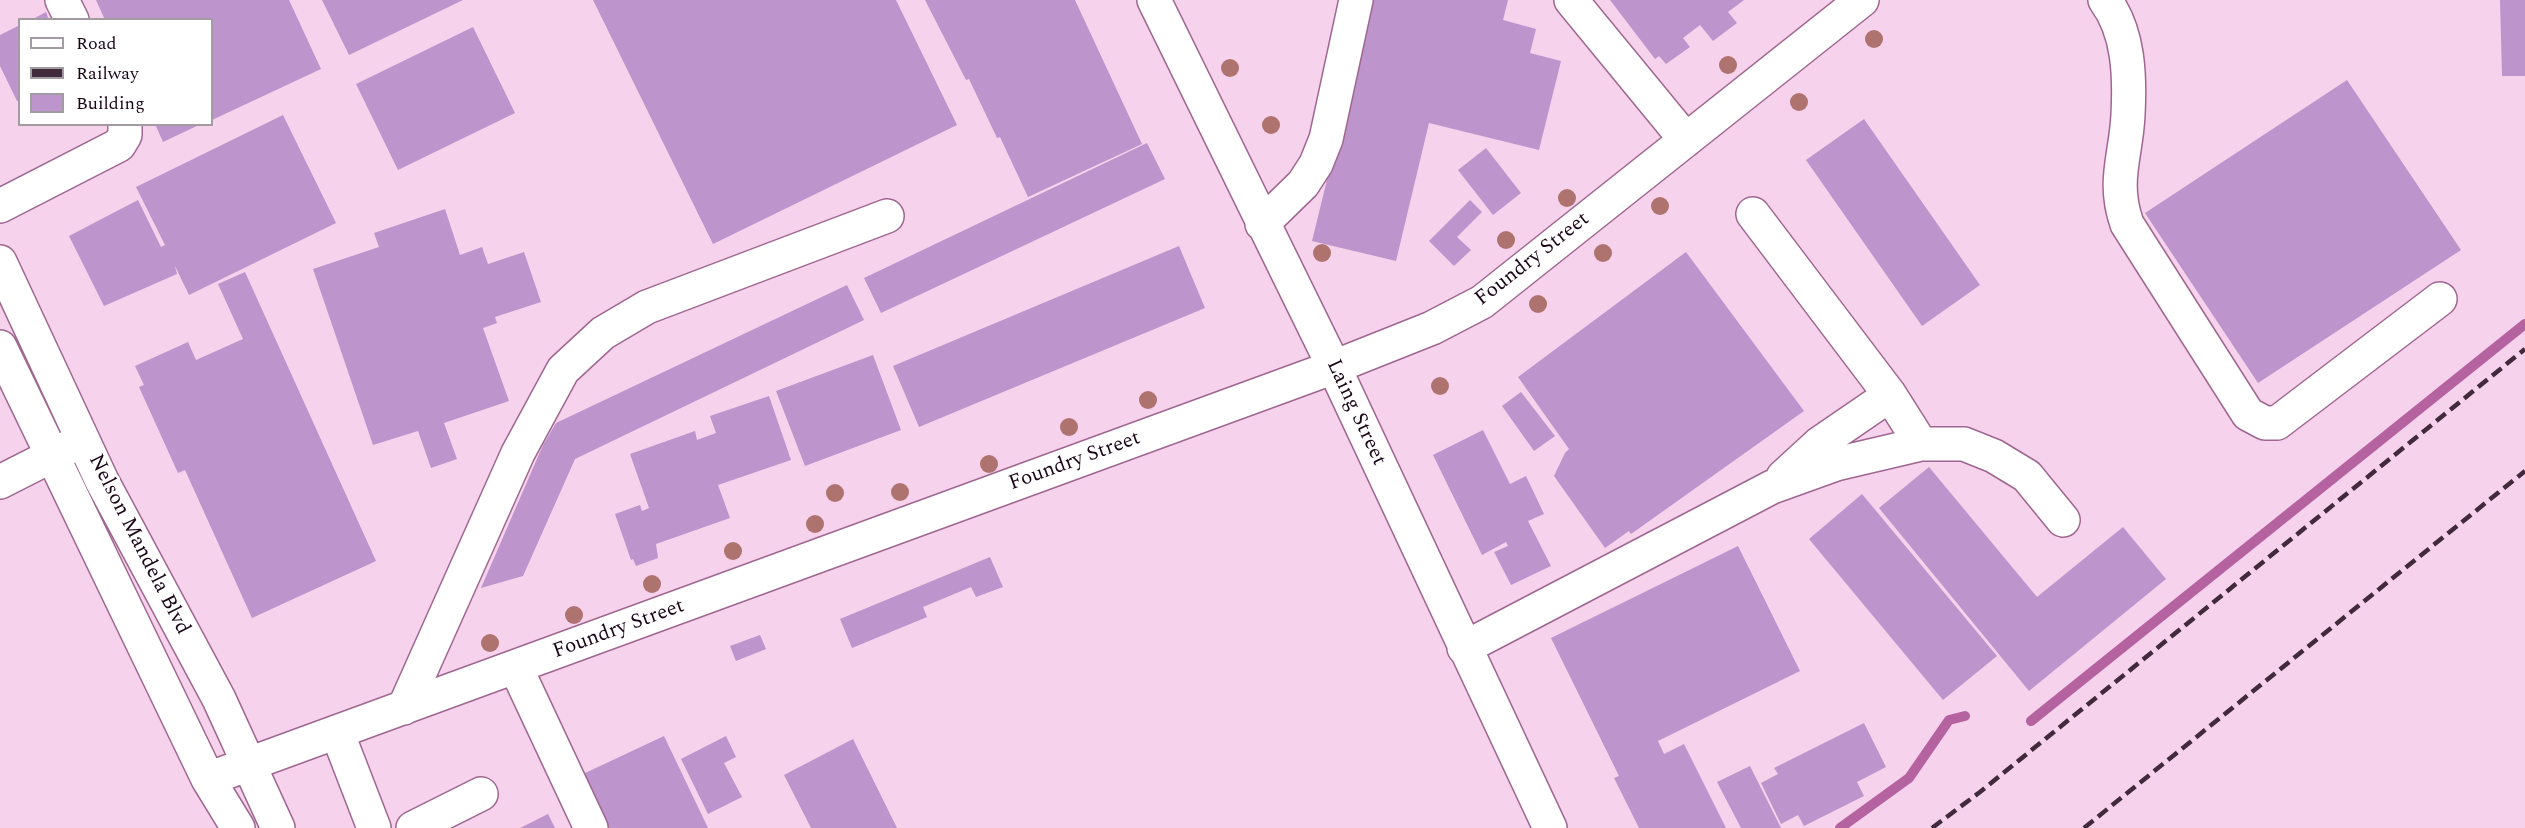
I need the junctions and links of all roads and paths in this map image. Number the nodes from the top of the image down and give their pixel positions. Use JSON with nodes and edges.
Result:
{"nodes":[{"id":1,"x":62,"y":0,"type":"edge"},
{"id":2,"x":1154,"y":0,"type":"edge"},
{"id":3,"x":1356,"y":0,"type":"edge"},
{"id":4,"x":1571,"y":0,"type":"edge"},
{"id":5,"x":1862,"y":0,"type":"edge"},
{"id":6,"x":2105,"y":0,"type":"edge"},
{"id":7,"x":71,"y":18,"type":"edge"},
{"id":8,"x":125,"y":126,"type":"edge"},
{"id":9,"x":1686,"y":140,"type":"junction"},
{"id":10,"x":0,"y":206,"type":"edge"},
{"id":11,"x":1753,"y":214,"type":"dead end"},
{"id":12,"x":887,"y":216,"type":"dead end"},
{"id":13,"x":1262,"y":224,"type":"junction"},
{"id":14,"x":0,"y":262,"type":"edge"},
{"id":15,"x":2440,"y":299,"type":"dead end"},
{"id":16,"x":0,"y":346,"type":"edge"},
{"id":17,"x":1334,"y":367,"type":"junction"},
{"id":18,"x":1890,"y":395,"type":"junction"},
{"id":19,"x":84,"y":440,"type":"junction"},
{"id":20,"x":1921,"y":444,"type":"junction"},
{"id":21,"x":51,"y":456,"type":"junction"},
{"id":22,"x":0,"y":482,"type":"edge"},
{"id":23,"x":1772,"y":487,"type":"junction"},
{"id":24,"x":2063,"y":520,"type":"dead end"},
{"id":25,"x":1464,"y":648,"type":"junction"},
{"id":26,"x":516,"y":668,"type":"junction"},
{"id":27,"x":404,"y":708,"type":"junction"},
{"id":28,"x":337,"y":732,"type":"junction"},
{"id":29,"x":249,"y":762,"type":"junction"},
{"id":30,"x":208,"y":779,"type":"junction"},
{"id":31,"x":480,"y":794,"type":"dead end"},
{"id":32,"x":238,"y":828,"type":"edge"},
{"id":33,"x":278,"y":828,"type":"edge"},
{"id":34,"x":374,"y":828,"type":"edge"},
{"id":35,"x":413,"y":828,"type":"edge"},
{"id":36,"x":591,"y":828,"type":"edge"},
{"id":37,"x":1550,"y":828,"type":"edge"}],
"edges":[{"from":1,"to":7,"type":"street"},
{"from":2,"to":13,"type":"street","name":"Laing Street"},
{"from":3,"to":13,"type":"street"},
{"from":4,"to":9,"type":"street"},
{"from":5,"to":9,"type":"street","name":"Foundry Street"},
{"from":6,"to":15,"type":"street"},
{"from":8,"to":10,"type":"street"},
{"from":9,"to":17,"type":"street","name":"Foundry Street"},
{"from":11,"to":18,"type":"street"},
{"from":12,"to":27,"type":"street"},
{"from":13,"to":17,"type":"street","name":"Laing Street"},
{"from":14,"to":19,"type":"street","name":"Nelson Mandela Blvd"},
{"from":16,"to":21,"type":"street","name":"Nelson Mandela Blvd"},
{"from":17,"to":25,"type":"street","name":"Laing Street"},
{"from":17,"to":26,"type":"street","name":"Foundry Street"},
{"from":18,"to":20,"type":"street"},
{"from":18,"to":23,"type":"street"},
{"from":19,"to":21,"type":"street"},
{"from":19,"to":29,"type":"street","name":"Nelson Mandela Blvd"},
{"from":20,"to":23,"type":"street"},
{"from":20,"to":24,"type":"street"},
{"from":21,"to":22,"type":"street"},
{"from":21,"to":30,"type":"street","name":"Nelson Mandela Blvd"},
{"from":23,"to":25,"type":"street"},
{"from":25,"to":37,"type":"street","name":"Laing Street"},
{"from":26,"to":27,"type":"street","name":"Foundry Street"},
{"from":26,"to":36,"type":"street"},
{"from":27,"to":28,"type":"street","name":"Foundry Street"},
{"from":28,"to":29,"type":"street","name":"Foundry Street"},
{"from":28,"to":34,"type":"street"},
{"from":29,"to":30,"type":"street","name":"Foundry Street"},
{"from":29,"to":33,"type":"street","name":"Nelson Mandela Blvd"},
{"from":30,"to":32,"type":"street","name":"Nelson Mandela Blvd"},
{"from":31,"to":35,"type":"street"}]}
